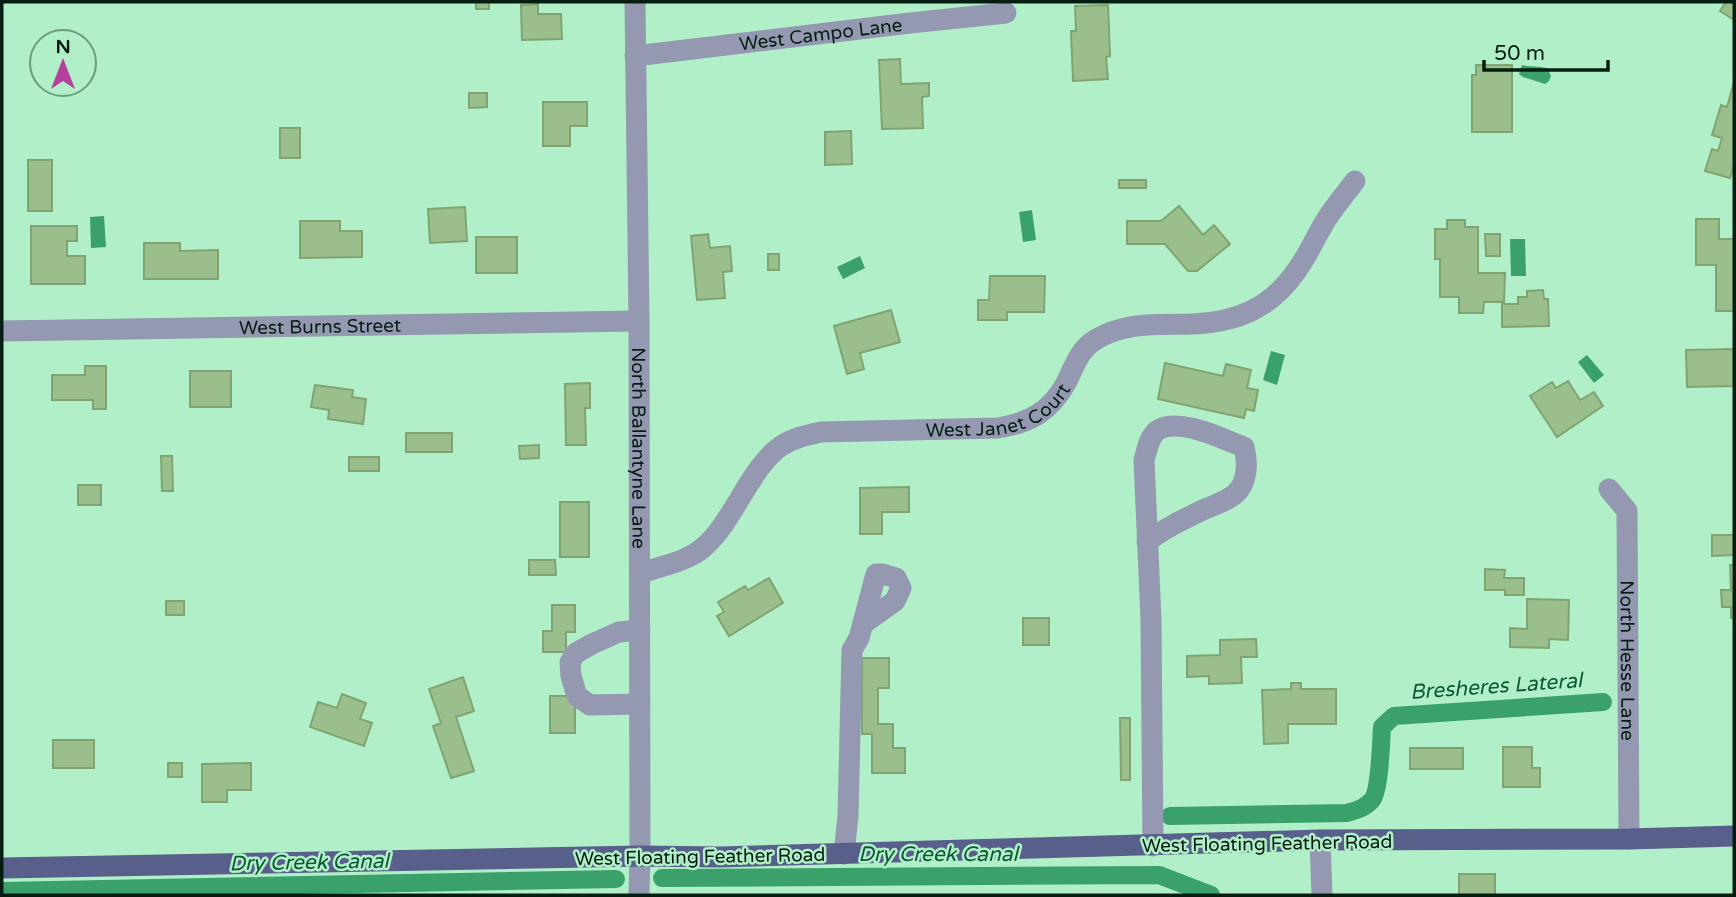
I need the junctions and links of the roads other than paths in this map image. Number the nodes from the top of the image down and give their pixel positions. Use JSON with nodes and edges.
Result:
{"nodes":[{"id":1,"x":635,"y":2,"type":"edge"},
{"id":2,"x":1006,"y":13,"type":"dead end"},
{"id":3,"x":635,"y":56,"type":"junction"},
{"id":4,"x":1355,"y":181,"type":"dead end"},
{"id":5,"x":639,"y":321,"type":"junction"},
{"id":6,"x":2,"y":331,"type":"edge"},
{"id":7,"x":1609,"y":489,"type":"dead end"},
{"id":8,"x":1147,"y":542,"type":"junction"},
{"id":9,"x":640,"y":573,"type":"junction"},
{"id":10,"x":863,"y":624,"type":"dead end"},
{"id":11,"x":640,"y":629,"type":"junction"},
{"id":12,"x":640,"y":704,"type":"junction"},
{"id":13,"x":1734,"y":836,"type":"edge"},
{"id":14,"x":1629,"y":839,"type":"junction"},
{"id":15,"x":1320,"y":840,"type":"junction"},
{"id":16,"x":1153,"y":846,"type":"junction"},
{"id":17,"x":844,"y":854,"type":"junction"},
{"id":18,"x":640,"y":856,"type":"junction"},
{"id":19,"x":2,"y":869,"type":"edge"},
{"id":20,"x":639,"y":895,"type":"edge"},
{"id":21,"x":1322,"y":895,"type":"edge"}],
"edges":[{"from":1,"to":3,"type":"street","name":"North Ballantyne Lane"},
{"from":2,"to":3,"type":"street","name":"West Campo Lane"},
{"from":3,"to":5,"type":"street","name":"North Ballantyne Lane"},
{"from":4,"to":9,"type":"street","name":"West Janet Court"},
{"from":5,"to":6,"type":"street","name":"West Burns Street"},
{"from":5,"to":9,"type":"street","name":"North Ballantyne Lane"},
{"from":7,"to":14,"type":"street","name":"North Hesse Lane"},
{"from":8,"to":8,"type":"street"},
{"from":8,"to":16,"type":"street"},
{"from":9,"to":11,"type":"street","name":"North Ballantyne Lane"},
{"from":10,"to":17,"type":"street"},
{"from":11,"to":12,"type":"street","name":"North Ballantyne Lane"},
{"from":11,"to":12,"type":"street"},
{"from":12,"to":18,"type":"street","name":"North Ballantyne Lane"},
{"from":13,"to":14,"type":"main road","name":"West Floating Feather Road"},
{"from":14,"to":15,"type":"main road","name":"West Floating Feather Road"},
{"from":15,"to":16,"type":"main road","name":"West Floating Feather Road"},
{"from":15,"to":21,"type":"street"},
{"from":16,"to":17,"type":"main road","name":"West Floating Feather Road"},
{"from":17,"to":18,"type":"main road","name":"West Floating Feather Road"},
{"from":18,"to":19,"type":"main road","name":"West Floating Feather Road"},
{"from":18,"to":20,"type":"street","name":"North Ballantyne Lane"}]}
